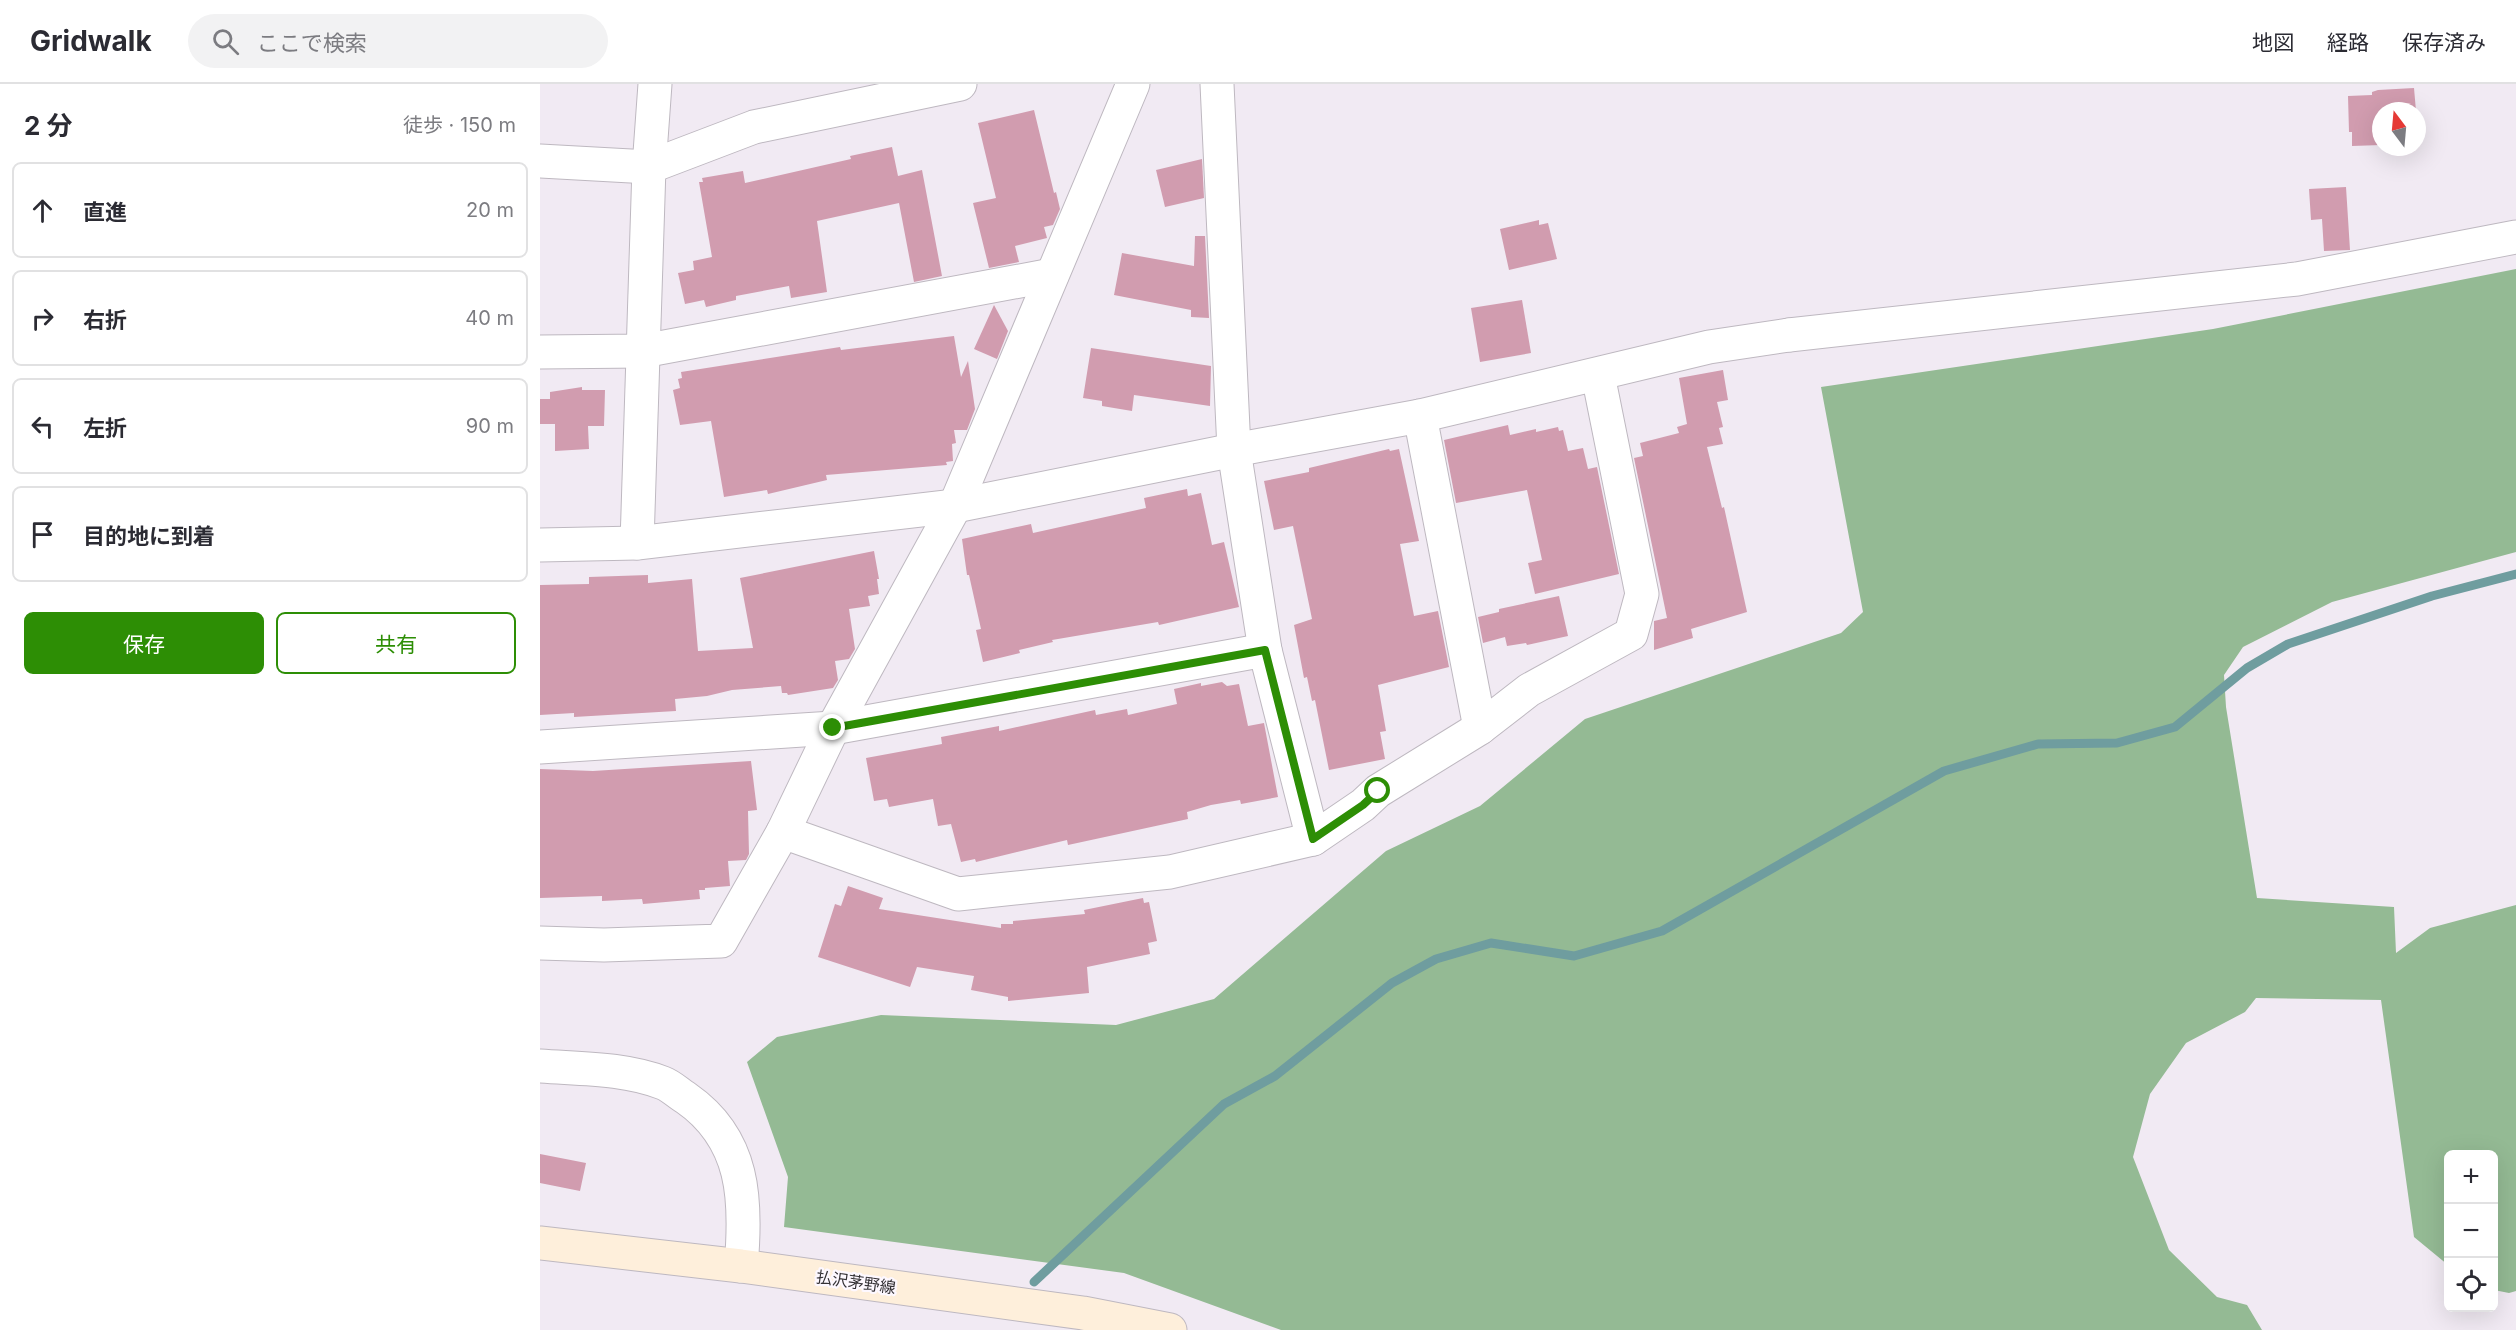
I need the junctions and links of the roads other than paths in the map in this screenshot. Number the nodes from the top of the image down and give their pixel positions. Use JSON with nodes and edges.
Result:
{"nodes":[{"id":1,"x":655,"y":84,"type":"edge"},
{"id":2,"x":960,"y":84,"type":"edge"},
{"id":3,"x":1133,"y":84,"type":"edge"},
{"id":4,"x":1217,"y":84,"type":"edge"},
{"id":5,"x":540,"y":161,"type":"edge"},
{"id":6,"x":649,"y":167,"type":"junction"},
{"id":7,"x":2516,"y":237,"type":"edge"},
{"id":8,"x":1052,"y":275,"type":"junction"},
{"id":9,"x":643,"y":351,"type":"junction"},
{"id":10,"x":540,"y":352,"type":"edge"},
{"id":11,"x":1598,"y":375,"type":"junction"},
{"id":12,"x":1420,"y":416,"type":"junction"},
{"id":13,"x":1234,"y":450,"type":"junction"},
{"id":14,"x":955,"y":506,"type":"junction"},
{"id":15,"x":637,"y":543,"type":"junction"},
{"id":16,"x":540,"y":545,"type":"edge"},
{"id":17,"x":1265,"y":650,"type":"junction"},
{"id":18,"x":833,"y":728,"type":"junction"},
{"id":19,"x":1480,"y":728,"type":"junction"},
{"id":20,"x":540,"y":747,"type":"edge"},
{"id":21,"x":783,"y":832,"type":"junction"},
{"id":22,"x":1313,"y":839,"type":"junction"},
{"id":23,"x":540,"y":944,"type":"edge"},
{"id":24,"x":540,"y":1066,"type":"edge"},
{"id":25,"x":540,"y":1244,"type":"edge"},
{"id":26,"x":741,"y":1266,"type":"junction"},
{"id":27,"x":1170,"y":1330,"type":"edge"}],
"edges":[{"from":1,"to":6,"type":"street"},
{"from":2,"to":6,"type":"street"},
{"from":3,"to":8,"type":"street"},
{"from":4,"to":13,"type":"street"},
{"from":5,"to":6,"type":"street"},
{"from":6,"to":9,"type":"street"},
{"from":7,"to":11,"type":"street"},
{"from":8,"to":9,"type":"street"},
{"from":8,"to":14,"type":"street"},
{"from":9,"to":10,"type":"street"},
{"from":9,"to":15,"type":"street"},
{"from":11,"to":12,"type":"street"},
{"from":11,"to":19,"type":"street"},
{"from":12,"to":13,"type":"street"},
{"from":12,"to":19,"type":"street"},
{"from":13,"to":14,"type":"street"},
{"from":13,"to":17,"type":"street"},
{"from":14,"to":15,"type":"street"},
{"from":14,"to":18,"type":"street"},
{"from":15,"to":16,"type":"street"},
{"from":17,"to":18,"type":"street"},
{"from":17,"to":22,"type":"street"},
{"from":18,"to":20,"type":"street"},
{"from":18,"to":21,"type":"street"},
{"from":19,"to":22,"type":"street"},
{"from":21,"to":22,"type":"street"},
{"from":21,"to":23,"type":"street"},
{"from":24,"to":26,"type":"street"},
{"from":25,"to":26,"type":"main road","name":"払沢茅野線"},
{"from":26,"to":27,"type":"main road","name":"払沢茅野線"}]}
